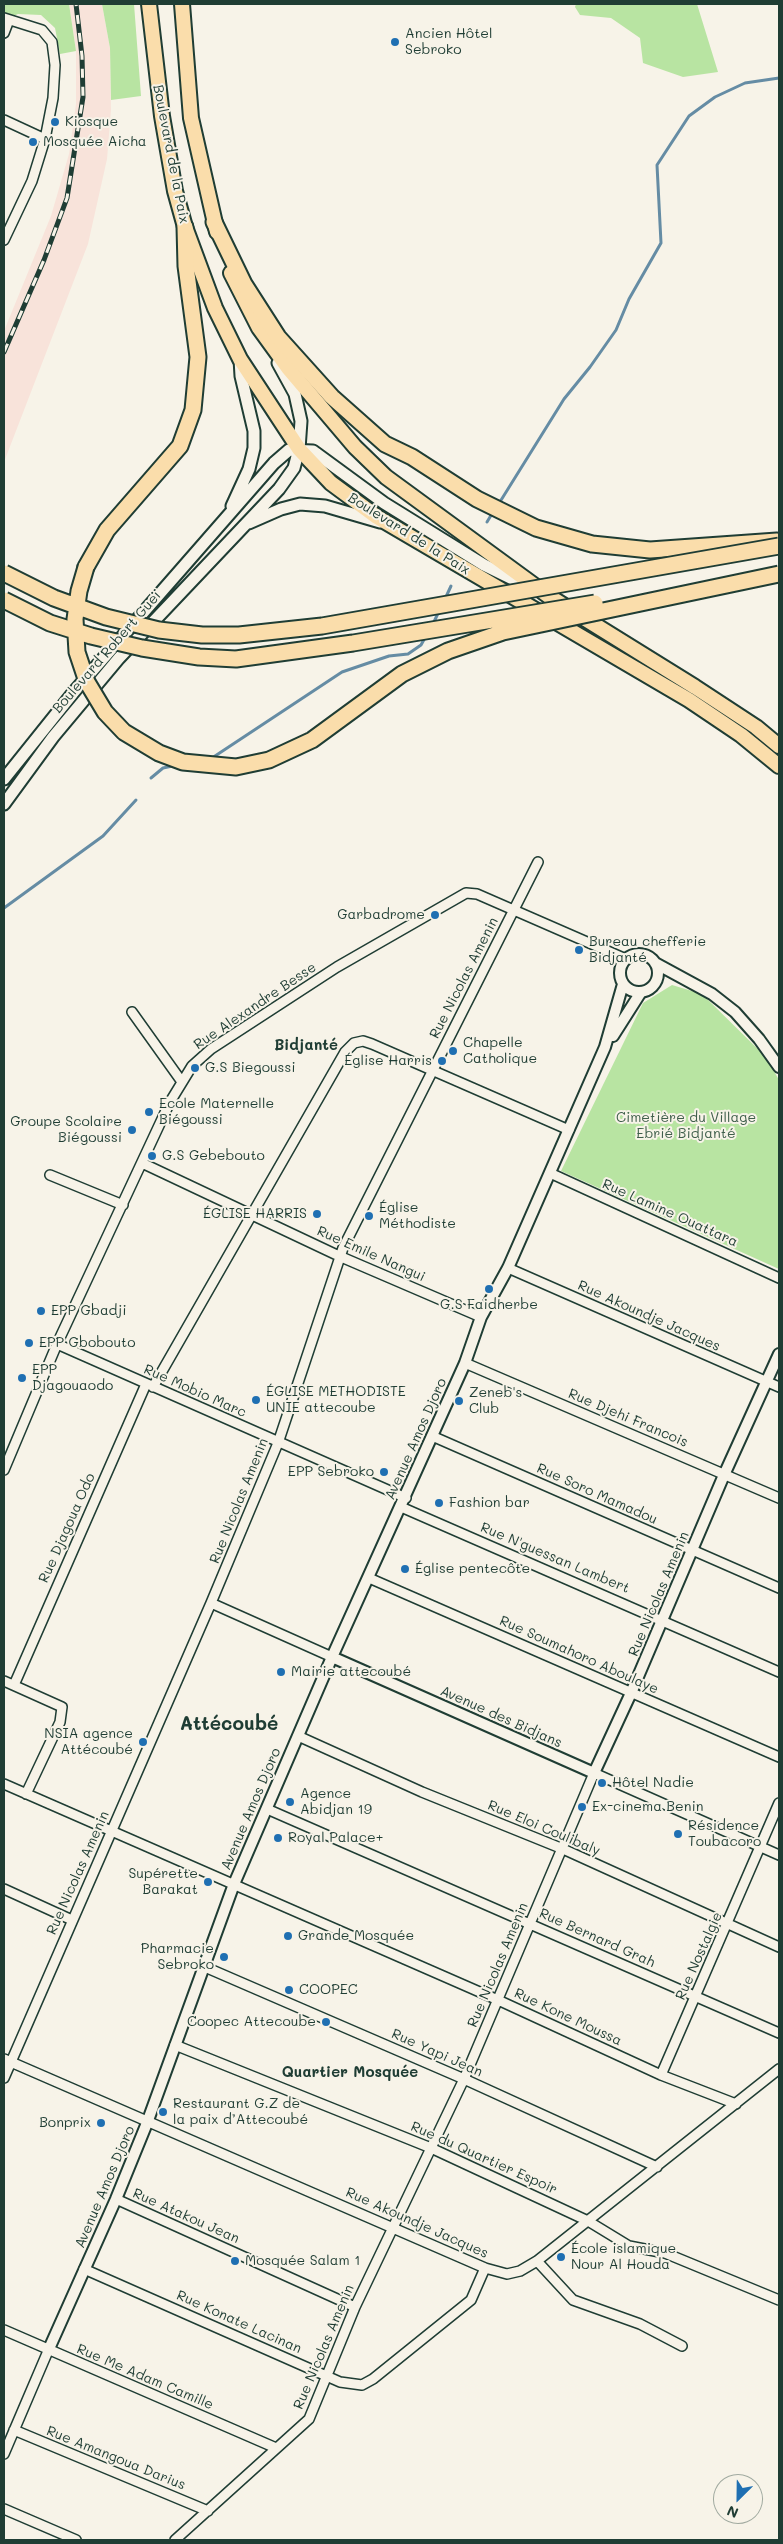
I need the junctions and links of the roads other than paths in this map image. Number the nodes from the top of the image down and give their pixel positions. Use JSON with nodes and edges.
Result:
{"nodes":[{"id":1,"x":149,"y":4,"type":"edge"},
{"id":2,"x":182,"y":4,"type":"edge"},
{"id":3,"x":6,"y":19,"type":"edge"},
{"id":4,"x":4,"y":33,"type":"edge"},
{"id":5,"x":4,"y":120,"type":"edge"},
{"id":6,"x":45,"y":139,"type":"junction"},
{"id":7,"x":214,"y":222,"type":"junction"},
{"id":8,"x":7,"y":224,"type":"edge"},
{"id":9,"x":185,"y":227,"type":"junction"},
{"id":10,"x":4,"y":240,"type":"edge"},
{"id":11,"x":259,"y":328,"type":"junction"},
{"id":12,"x":240,"y":359,"type":"junction"},
{"id":13,"x":299,"y":449,"type":"junction"},
{"id":14,"x":228,"y":517,"type":"junction"},
{"id":15,"x":241,"y":528,"type":"junction"},
{"id":16,"x":396,"y":528,"type":"junction"},
{"id":17,"x":779,"y":540,"type":"edge"},
{"id":18,"x":779,"y":546,"type":"edge"},
{"id":19,"x":4,"y":573,"type":"edge"},
{"id":20,"x":779,"y":574,"type":"edge"},
{"id":21,"x":550,"y":597,"type":"junction"},
{"id":22,"x":4,"y":600,"type":"edge"},
{"id":23,"x":779,"y":746,"type":"edge"},
{"id":24,"x":779,"y":766,"type":"edge"},
{"id":25,"x":4,"y":779,"type":"edge"},
{"id":26,"x":4,"y":804,"type":"edge"},
{"id":27,"x":538,"y":862,"type":"dead end"},
{"id":28,"x":514,"y":910,"type":"junction"},
{"id":29,"x":626,"y":958,"type":"junction"},
{"id":30,"x":655,"y":963,"type":"junction"},
{"id":31,"x":623,"y":984,"type":"junction"},
{"id":32,"x":640,"y":992,"type":"junction"},
{"id":33,"x":132,"y":1012,"type":"dead end"},
{"id":34,"x":606,"y":1047,"type":"junction"},
{"id":35,"x":779,"y":1067,"type":"edge"},
{"id":36,"x":432,"y":1071,"type":"junction"},
{"id":37,"x":182,"y":1082,"type":"junction"},
{"id":38,"x":569,"y":1130,"type":"junction"},
{"id":39,"x":142,"y":1163,"type":"junction"},
{"id":40,"x":550,"y":1173,"type":"junction"},
{"id":41,"x":50,"y":1175,"type":"dead end"},
{"id":42,"x":123,"y":1205,"type":"junction"},
{"id":43,"x":251,"y":1215,"type":"junction"},
{"id":44,"x":339,"y":1256,"type":"junction"},
{"id":45,"x":508,"y":1268,"type":"junction"},
{"id":46,"x":779,"y":1278,"type":"edge"},
{"id":47,"x":481,"y":1317,"type":"junction"},
{"id":48,"x":57,"y":1344,"type":"junction"},
{"id":49,"x":779,"y":1354,"type":"edge"},
{"id":50,"x":465,"y":1362,"type":"junction"},
{"id":51,"x":766,"y":1383,"type":"junction"},
{"id":52,"x":150,"y":1385,"type":"junction"},
{"id":53,"x":779,"y":1388,"type":"edge"},
{"id":54,"x":432,"y":1436,"type":"junction"},
{"id":55,"x":278,"y":1443,"type":"junction"},
{"id":56,"x":4,"y":1470,"type":"edge"},
{"id":57,"x":724,"y":1474,"type":"junction"},
{"id":58,"x":779,"y":1498,"type":"edge"},
{"id":59,"x":403,"y":1502,"type":"junction"},
{"id":60,"x":692,"y":1551,"type":"junction"},
{"id":61,"x":369,"y":1578,"type":"junction"},
{"id":62,"x":779,"y":1588,"type":"edge"},
{"id":63,"x":211,"y":1603,"type":"junction"},
{"id":64,"x":662,"y":1620,"type":"junction"},
{"id":65,"x":332,"y":1657,"type":"junction"},
{"id":66,"x":779,"y":1672,"type":"edge"},
{"id":67,"x":4,"y":1680,"type":"edge"},
{"id":68,"x":14,"y":1685,"type":"junction"},
{"id":69,"x":631,"y":1693,"type":"junction"},
{"id":70,"x":298,"y":1736,"type":"junction"},
{"id":71,"x":779,"y":1757,"type":"edge"},
{"id":72,"x":594,"y":1773,"type":"junction"},
{"id":73,"x":4,"y":1784,"type":"edge"},
{"id":74,"x":26,"y":1794,"type":"junction"},
{"id":75,"x":779,"y":1803,"type":"edge"},
{"id":76,"x":267,"y":1808,"type":"junction"},
{"id":77,"x":111,"y":1833,"type":"junction"},
{"id":78,"x":760,"y":1846,"type":"junction"},
{"id":79,"x":563,"y":1849,"type":"junction"},
{"id":80,"x":779,"y":1855,"type":"edge"},
{"id":81,"x":234,"y":1884,"type":"junction"},
{"id":82,"x":4,"y":1889,"type":"edge"},
{"id":83,"x":72,"y":1920,"type":"junction"},
{"id":84,"x":531,"y":1924,"type":"junction"},
{"id":85,"x":728,"y":1924,"type":"junction"},
{"id":86,"x":779,"y":1947,"type":"edge"},
{"id":87,"x":205,"y":1967,"type":"junction"},
{"id":88,"x":696,"y":1997,"type":"junction"},
{"id":89,"x":498,"y":2000,"type":"junction"},
{"id":90,"x":779,"y":2033,"type":"edge"},
{"id":91,"x":175,"y":2045,"type":"junction"},
{"id":92,"x":7,"y":2061,"type":"edge"},
{"id":93,"x":779,"y":2069,"type":"edge"},
{"id":94,"x":661,"y":2075,"type":"junction"},
{"id":95,"x":4,"y":2078,"type":"edge"},
{"id":96,"x":464,"y":2079,"type":"junction"},
{"id":97,"x":736,"y":2104,"type":"junction"},
{"id":98,"x":147,"y":2123,"type":"junction"},
{"id":99,"x":432,"y":2148,"type":"junction"},
{"id":100,"x":657,"y":2167,"type":"junction"},
{"id":101,"x":116,"y":2199,"type":"junction"},
{"id":102,"x":588,"y":2221,"type":"junction"},
{"id":103,"x":394,"y":2227,"type":"junction"},
{"id":104,"x":537,"y":2260,"type":"junction"},
{"id":105,"x":485,"y":2268,"type":"junction"},
{"id":106,"x":84,"y":2270,"type":"junction"},
{"id":107,"x":779,"y":2300,"type":"edge"},
{"id":108,"x":355,"y":2307,"type":"junction"},
{"id":109,"x":4,"y":2330,"type":"edge"},
{"id":110,"x":682,"y":2346,"type":"dead end"},
{"id":111,"x":48,"y":2351,"type":"junction"},
{"id":112,"x":327,"y":2376,"type":"junction"},
{"id":113,"x":14,"y":2430,"type":"junction"},
{"id":114,"x":276,"y":2448,"type":"junction"},
{"id":115,"x":4,"y":2454,"type":"edge"},
{"id":116,"x":4,"y":2509,"type":"edge"},
{"id":117,"x":208,"y":2511,"type":"junction"},
{"id":118,"x":76,"y":2540,"type":"edge"},
{"id":119,"x":175,"y":2540,"type":"edge"}],
"edges":[{"from":1,"to":9,"type":"main road","name":"Boulevard de la Paix"},
{"from":2,"to":7,"type":"main road","name":"Boulevard de la Paix"},
{"from":3,"to":4,"type":"street"},
{"from":3,"to":6,"type":"street"},
{"from":5,"to":6,"type":"street"},
{"from":6,"to":8,"type":"street"},
{"from":7,"to":11,"type":"main road","name":"Boulevard de la Paix"},
{"from":7,"to":17,"type":"highway"},
{"from":8,"to":10,"type":"street"},
{"from":9,"to":12,"type":"main road","name":"Boulevard de la Paix"},
{"from":9,"to":20,"type":"highway","bridge":true},
{"from":11,"to":13,"type":"main road","name":"Boulevard de la Paix"},
{"from":11,"to":21,"type":"main road","name":"Boulevard de la Paix"},
{"from":12,"to":13,"type":"main road","name":"Boulevard de la Paix"},
{"from":12,"to":14,"type":"main road","name":"Boulevard Robert Gueï"},
{"from":13,"to":14,"type":"main road","name":"Boulevard Robert Gueï"},
{"from":13,"to":15,"type":"main road","name":"Boulevard Robert Gueï"},
{"from":13,"to":16,"type":"main road","name":"Boulevard de la Paix"},
{"from":13,"to":21,"type":"main road","name":"Boulevard de la Paix"},
{"from":14,"to":25,"type":"main road","name":"Boulevard Robert Gueï"},
{"from":15,"to":16,"type":"main road","name":"Boulevard Robert Gueï"},
{"from":15,"to":26,"type":"main road","name":"Boulevard Robert Gueï"},
{"from":16,"to":24,"type":"main road","name":"Boulevard de la Paix"},
{"from":18,"to":19,"type":"highway","bridge":true},
{"from":20,"to":22,"type":"highway","bridge":true},
{"from":21,"to":23,"type":"main road","name":"Boulevard de la Paix"},
{"from":27,"to":28,"type":"street","name":"Rue Nicolas Amenin"},
{"from":28,"to":29,"type":"street","name":"Rue Alexandre Besse"},
{"from":28,"to":36,"type":"street","name":"Rue Nicolas Amenin"},
{"from":28,"to":37,"type":"street","name":"Rue Alexandre Besse"},
{"from":29,"to":30,"type":"street"},
{"from":29,"to":31,"type":"street"},
{"from":30,"to":32,"type":"street"},
{"from":30,"to":35,"type":"street"},
{"from":31,"to":32,"type":"street"},
{"from":31,"to":34,"type":"street","name":"Avenue Amos Djoro"},
{"from":32,"to":34,"type":"street","name":"Avenue Amos Djoro"},
{"from":33,"to":37,"type":"street"},
{"from":34,"to":38,"type":"street","name":"Avenue Amos Djoro"},
{"from":36,"to":38,"type":"street"},
{"from":36,"to":43,"type":"street","name":"Rue Djagoua Odo"},
{"from":36,"to":44,"type":"street","name":"Rue Nicolas Amenin"},
{"from":37,"to":39,"type":"street","name":"Rue Alexandre Besse"},
{"from":38,"to":40,"type":"street","name":"Avenue Amos Djoro"},
{"from":39,"to":42,"type":"street","name":"Rue Alexandre Besse"},
{"from":39,"to":43,"type":"street","name":"Rue Emile Nangui"},
{"from":40,"to":45,"type":"street","name":"Avenue Amos Djoro"},
{"from":40,"to":46,"type":"street","name":"Rue Lamine Ouattara"},
{"from":41,"to":42,"type":"street"},
{"from":42,"to":48,"type":"street","name":"Rue Alexandre Besse"},
{"from":43,"to":44,"type":"street","name":"Rue Emile Nangui"},
{"from":43,"to":52,"type":"street","name":"Rue Djagoua Odo"},
{"from":44,"to":47,"type":"street","name":"Rue Emile Nangui"},
{"from":44,"to":55,"type":"street","name":"Rue Nicolas Amenin"},
{"from":45,"to":47,"type":"street","name":"Avenue Amos Djoro"},
{"from":45,"to":51,"type":"street","name":"Rue Akoundje Jacques"},
{"from":47,"to":50,"type":"street","name":"Avenue Amos Djoro"},
{"from":48,"to":52,"type":"street","name":"Rue Mobio Marc"},
{"from":48,"to":56,"type":"street","name":"Rue Alexandre Besse"},
{"from":49,"to":51,"type":"street","name":"Rue Nicolas Amenin"},
{"from":50,"to":54,"type":"street","name":"Avenue Amos Djoro"},
{"from":50,"to":57,"type":"street","name":"Rue Djehi Francois"},
{"from":51,"to":53,"type":"street","name":"Rue Akoundje Jacques"},
{"from":51,"to":57,"type":"street","name":"Rue Nicolas Amenin"},
{"from":52,"to":55,"type":"street","name":"Rue Mobio Marc"},
{"from":52,"to":68,"type":"street","name":"Rue Djagoua Odo"},
{"from":54,"to":59,"type":"street","name":"Avenue Amos Djoro"},
{"from":54,"to":60,"type":"street","name":"Rue Soro Mamadou"},
{"from":55,"to":59,"type":"street","name":"Rue Mobio Marc"},
{"from":55,"to":63,"type":"street","name":"Rue Nicolas Amenin"},
{"from":57,"to":58,"type":"street","name":"Rue Djehi Francois"},
{"from":57,"to":60,"type":"street","name":"Rue Nicolas Amenin"},
{"from":59,"to":61,"type":"street","name":"Avenue Amos Djoro"},
{"from":59,"to":64,"type":"street","name":"Rue N'guessan Lambert"},
{"from":60,"to":62,"type":"street","name":"Rue Soro Mamadou"},
{"from":60,"to":64,"type":"street","name":"Rue Nicolas Amenin"},
{"from":61,"to":65,"type":"street","name":"Avenue Amos Djoro"},
{"from":61,"to":69,"type":"street","name":"Rue Soumahoro Aboulaye"},
{"from":63,"to":65,"type":"street","name":"Avenue des Bidjans"},
{"from":63,"to":77,"type":"street","name":"Rue Nicolas Amenin"},
{"from":64,"to":66,"type":"street","name":"Rue N'guessan Lambert"},
{"from":64,"to":69,"type":"street","name":"Rue Nicolas Amenin"},
{"from":65,"to":70,"type":"street","name":"Avenue Amos Djoro"},
{"from":65,"to":72,"type":"street","name":"Avenue des Bidjans"},
{"from":67,"to":68,"type":"street"},
{"from":68,"to":74,"type":"street"},
{"from":69,"to":71,"type":"street","name":"Rue Soumahoro Aboulaye"},
{"from":69,"to":72,"type":"street","name":"Rue Nicolas Amenin"},
{"from":70,"to":76,"type":"street","name":"Avenue Amos Djoro"},
{"from":70,"to":79,"type":"street","name":"Rue Eloi Coulibaly"},
{"from":72,"to":78,"type":"street","name":"Avenue des Bidjans"},
{"from":72,"to":79,"type":"street","name":"Rue Nicolas Amenin"},
{"from":73,"to":74,"type":"street","name":"Rue Kone Moussa"},
{"from":74,"to":77,"type":"street","name":"Rue Kone Moussa"},
{"from":75,"to":78,"type":"street","name":"Rue Nostalgie"},
{"from":76,"to":81,"type":"street","name":"Avenue Amos Djoro"},
{"from":76,"to":84,"type":"street","name":"Rue Bernard Grah"},
{"from":77,"to":81,"type":"street","name":"Rue Kone Moussa"},
{"from":77,"to":83,"type":"street","name":"Rue Nicolas Amenin"},
{"from":78,"to":80,"type":"street","name":"Avenue des Bidjans"},
{"from":78,"to":85,"type":"street","name":"Rue Nostalgie"},
{"from":79,"to":84,"type":"street","name":"Rue Nicolas Amenin"},
{"from":79,"to":85,"type":"street","name":"Rue Eloi Coulibaly"},
{"from":81,"to":87,"type":"street","name":"Avenue Amos Djoro"},
{"from":81,"to":89,"type":"street","name":"Rue Kone Moussa"},
{"from":82,"to":83,"type":"street"},
{"from":83,"to":92,"type":"street","name":"Rue Nicolas Amenin"},
{"from":84,"to":88,"type":"street","name":"Rue Bernard Grah"},
{"from":84,"to":89,"type":"street","name":"Rue Nicolas Amenin"},
{"from":85,"to":86,"type":"street","name":"Rue Eloi Coulibaly"},
{"from":85,"to":88,"type":"street","name":"Rue Nostalgie"},
{"from":87,"to":91,"type":"street","name":"Avenue Amos Djoro"},
{"from":87,"to":96,"type":"street","name":"Rue Yapi Jean"},
{"from":88,"to":90,"type":"street","name":"Rue Bernard Grah"},
{"from":88,"to":94,"type":"street","name":"Rue Nostalgie"},
{"from":89,"to":94,"type":"street","name":"Rue Kone Moussa"},
{"from":89,"to":96,"type":"street","name":"Rue Nicolas Amenin"},
{"from":91,"to":98,"type":"street","name":"Avenue Amos Djoro"},
{"from":91,"to":99,"type":"street","name":"Rue du Quartier Espoir"},
{"from":92,"to":95,"type":"street","name":"Rue Nicolas Amenin"},
{"from":92,"to":98,"type":"street","name":"Rue Akoundje Jacques"},
{"from":93,"to":97,"type":"street","name":"Rue Akoundje Jacques"},
{"from":94,"to":97,"type":"street","name":"Rue Kone Moussa"},
{"from":96,"to":99,"type":"street","name":"Rue Nicolas Amenin"},
{"from":96,"to":100,"type":"street","name":"Rue Yapi Jean"},
{"from":97,"to":100,"type":"street","name":"Rue Akoundje Jacques"},
{"from":98,"to":101,"type":"street","name":"Avenue Amos Djoro"},
{"from":98,"to":103,"type":"street","name":"Rue Akoundje Jacques"},
{"from":99,"to":102,"type":"street","name":"Rue du Quartier Espoir"},
{"from":99,"to":103,"type":"street","name":"Rue Nicolas Amenin"},
{"from":100,"to":102,"type":"street","name":"Rue Akoundje Jacques"},
{"from":101,"to":106,"type":"street","name":"Avenue Amos Djoro"},
{"from":101,"to":108,"type":"street","name":"Rue Atakou Jean"},
{"from":102,"to":104,"type":"street","name":"Rue Akoundje Jacques"},
{"from":102,"to":107,"type":"street","name":"Rue du Quartier Espoir"},
{"from":103,"to":105,"type":"street","name":"Rue Akoundje Jacques"},
{"from":103,"to":108,"type":"street","name":"Rue Nicolas Amenin"},
{"from":104,"to":105,"type":"street","name":"Rue Akoundje Jacques"},
{"from":104,"to":110,"type":"street"},
{"from":105,"to":112,"type":"street","name":"Rue Konate Lacinan"},
{"from":106,"to":111,"type":"street","name":"Avenue Amos Djoro"},
{"from":106,"to":112,"type":"street","name":"Rue Konate Lacinan"},
{"from":108,"to":112,"type":"street","name":"Rue Nicolas Amenin"},
{"from":109,"to":111,"type":"street","name":"Rue Me Adam Camille"},
{"from":111,"to":113,"type":"street","name":"Avenue Amos Djoro"},
{"from":111,"to":114,"type":"street","name":"Rue Me Adam Camille"},
{"from":112,"to":114,"type":"street","name":"Rue Nicolas Amenin"},
{"from":113,"to":115,"type":"street","name":"Avenue Amos Djoro"},
{"from":113,"to":117,"type":"street","name":"Rue Amangoua Darius"},
{"from":114,"to":117,"type":"street","name":"Rue Nicolas Amenin"},
{"from":116,"to":118,"type":"street"},
{"from":117,"to":119,"type":"street","name":"Rue Nicolas Amenin"}]}
